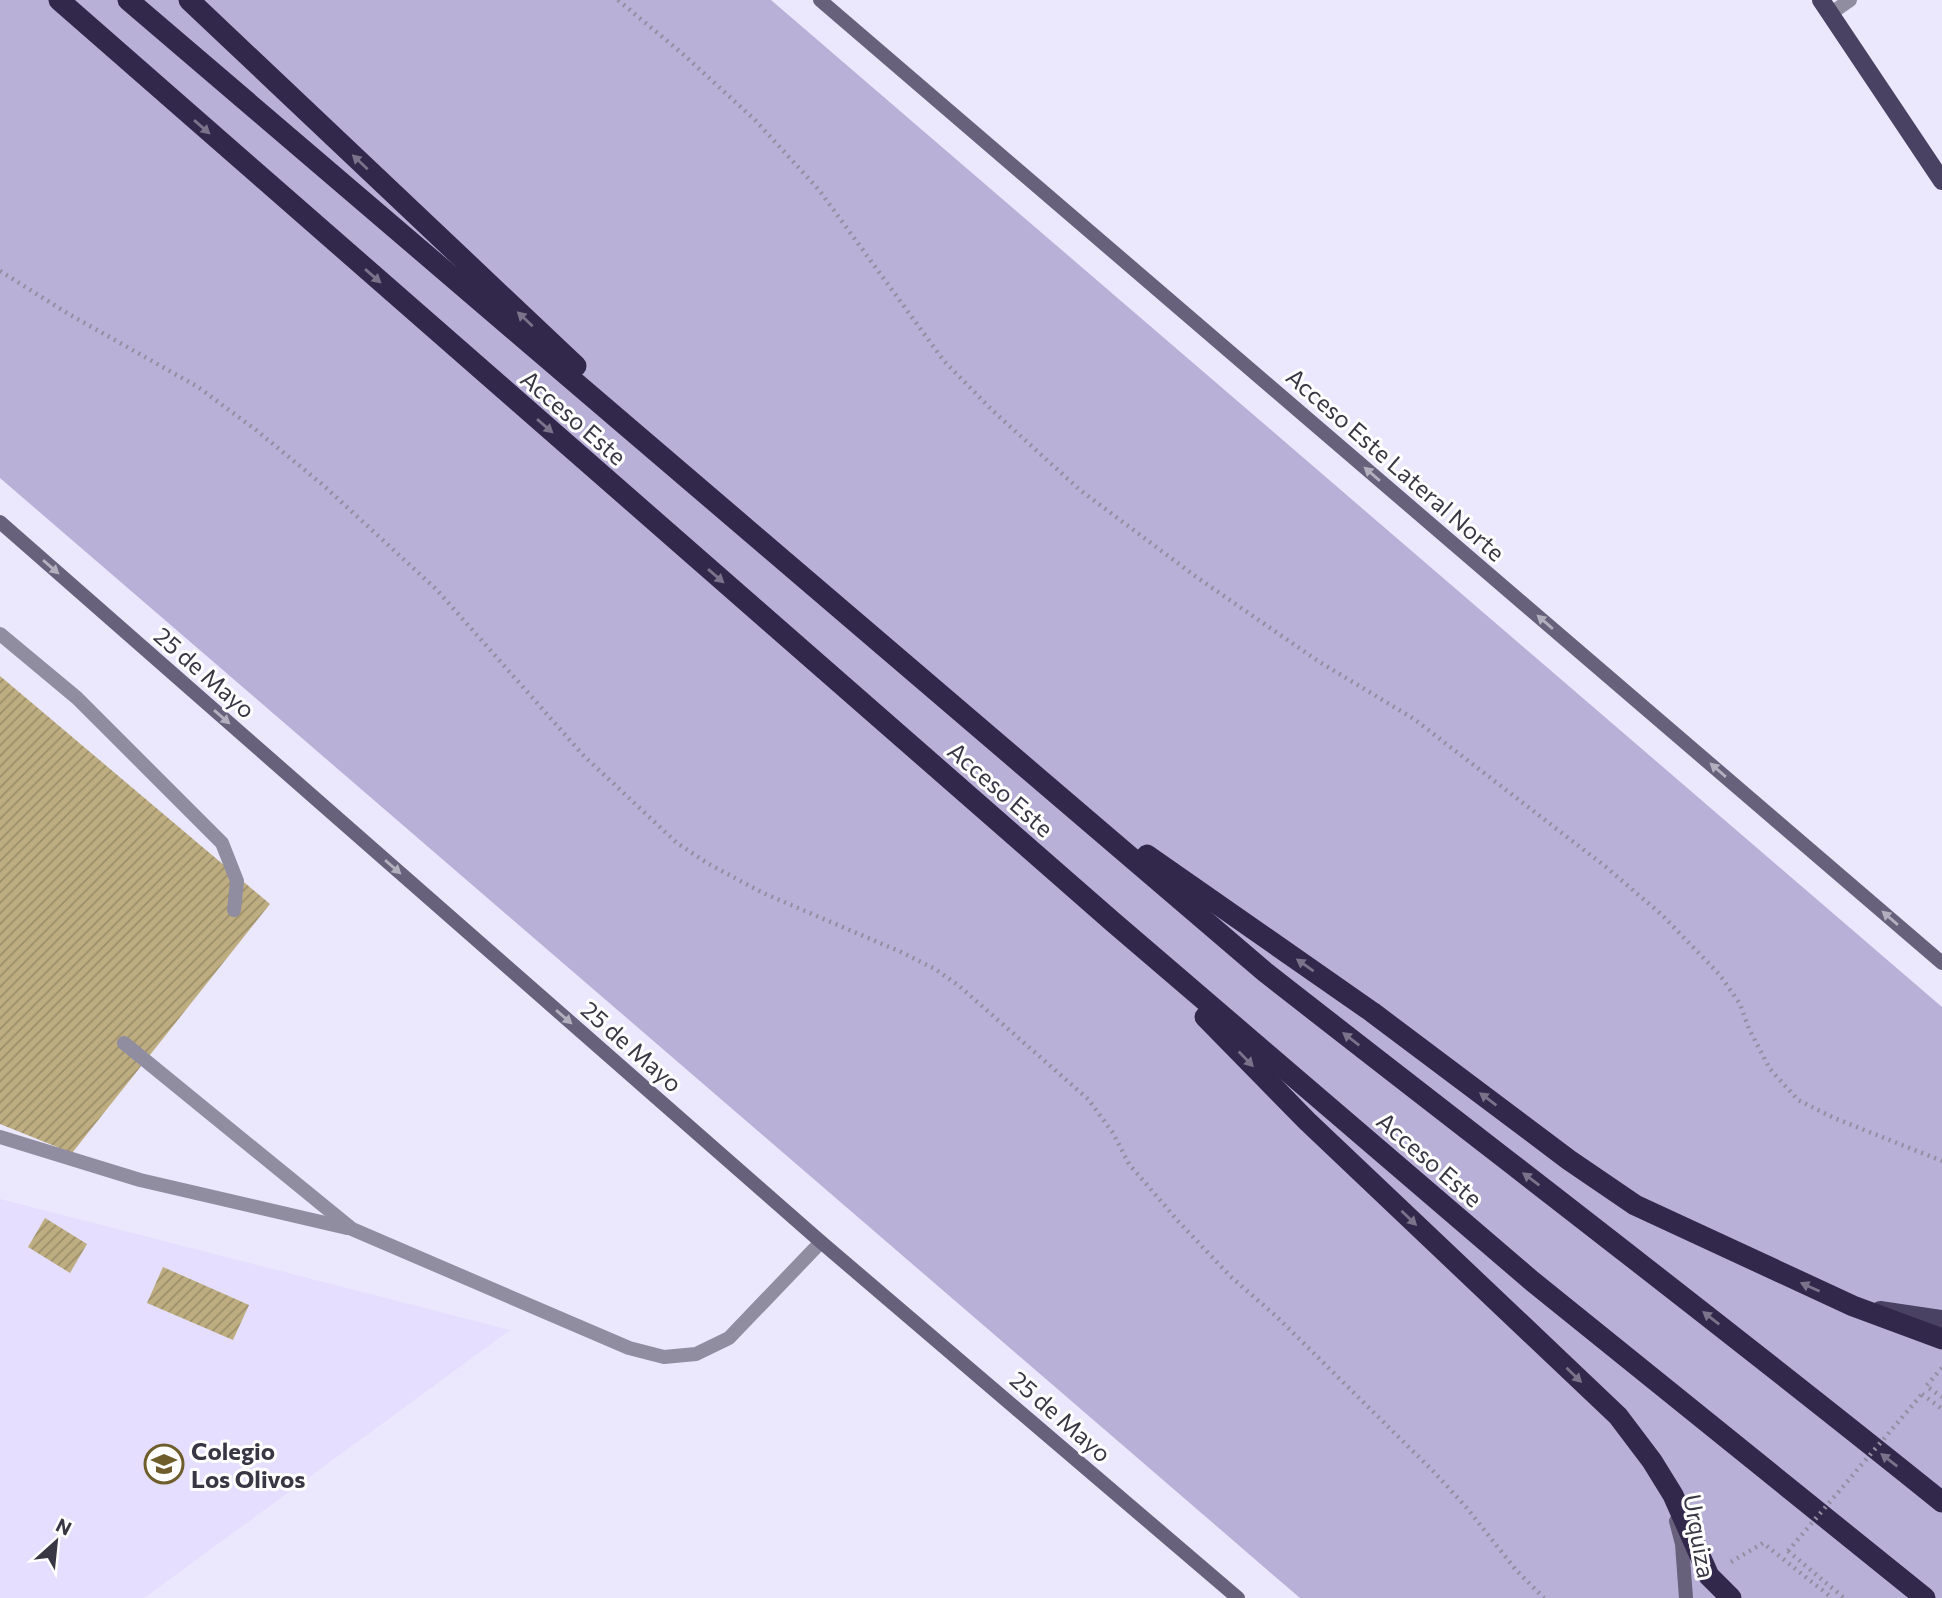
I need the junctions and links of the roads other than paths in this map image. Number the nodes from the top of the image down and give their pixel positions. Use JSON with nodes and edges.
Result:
{"nodes":[{"id":1,"x":40,"y":0,"type":"edge"},
{"id":2,"x":59,"y":0,"type":"edge"},
{"id":3,"x":128,"y":0,"type":"edge"},
{"id":4,"x":189,"y":0,"type":"edge"},
{"id":5,"x":820,"y":0,"type":"edge"},
{"id":6,"x":1850,"y":0,"type":"edge"},
{"id":7,"x":1825,"y":7,"type":"edge"},
{"id":8,"x":179,"y":107,"type":"junction"},
{"id":9,"x":1942,"y":181,"type":"edge"},
{"id":10,"x":0,"y":522,"type":"edge"},
{"id":11,"x":770,"y":551,"type":"junction"},
{"id":12,"x":0,"y":634,"type":"edge"},
{"id":13,"x":1045,"y":783,"type":"junction"},
{"id":14,"x":234,"y":910,"type":"dead end"},
{"id":15,"x":1113,"y":922,"type":"junction"},
{"id":16,"x":1942,"y":963,"type":"edge"},
{"id":17,"x":124,"y":1043,"type":"dead end"},
{"id":18,"x":0,"y":1137,"type":"edge"},
{"id":19,"x":352,"y":1230,"type":"junction"},
{"id":20,"x":821,"y":1242,"type":"junction"},
{"id":21,"x":1853,"y":1306,"type":"junction"},
{"id":22,"x":1942,"y":1319,"type":"edge"},
{"id":23,"x":1942,"y":1339,"type":"edge"},
{"id":24,"x":1665,"y":1482,"type":"junction"},
{"id":25,"x":1942,"y":1502,"type":"edge"},
{"id":26,"x":1238,"y":1598,"type":"edge"},
{"id":27,"x":1686,"y":1598,"type":"edge"},
{"id":28,"x":1731,"y":1598,"type":"edge"},
{"id":29,"x":1925,"y":1598,"type":"edge"}],
"edges":[{"from":1,"to":8,"type":"highway"},
{"from":2,"to":8,"type":"highway","name":"Acceso Este"},
{"from":3,"to":11,"type":"highway","name":"Acceso Este"},
{"from":11,"to":4,"type":"highway","one_way":true},
{"from":16,"to":5,"type":"street","name":"Acceso Este Lateral Norte","one_way":true},
{"from":6,"to":7,"type":"lane"},
{"from":7,"to":9,"type":"main road"},
{"from":8,"to":15,"type":"highway","name":"Acceso Este","one_way":true},
{"from":10,"to":20,"type":"street","name":"25 de Mayo","one_way":true},
{"from":11,"to":13,"type":"highway","name":"Acceso Este"},
{"from":12,"to":14,"type":"lane"},
{"from":21,"to":13,"type":"highway","one_way":true},
{"from":25,"to":13,"type":"highway","name":"Acceso Este","one_way":true},
{"from":15,"to":24,"type":"highway","one_way":true},
{"from":15,"to":29,"type":"highway","name":"Acceso Este"},
{"from":17,"to":19,"type":"lane"},
{"from":18,"to":19,"type":"lane"},
{"from":19,"to":20,"type":"lane"},
{"from":20,"to":26,"type":"street","name":"25 de Mayo"},
{"from":21,"to":22,"type":"main road"},
{"from":21,"to":23,"type":"highway"},
{"from":24,"to":27,"type":"street","name":"Urquiza"},
{"from":24,"to":28,"type":"highway"}]}
